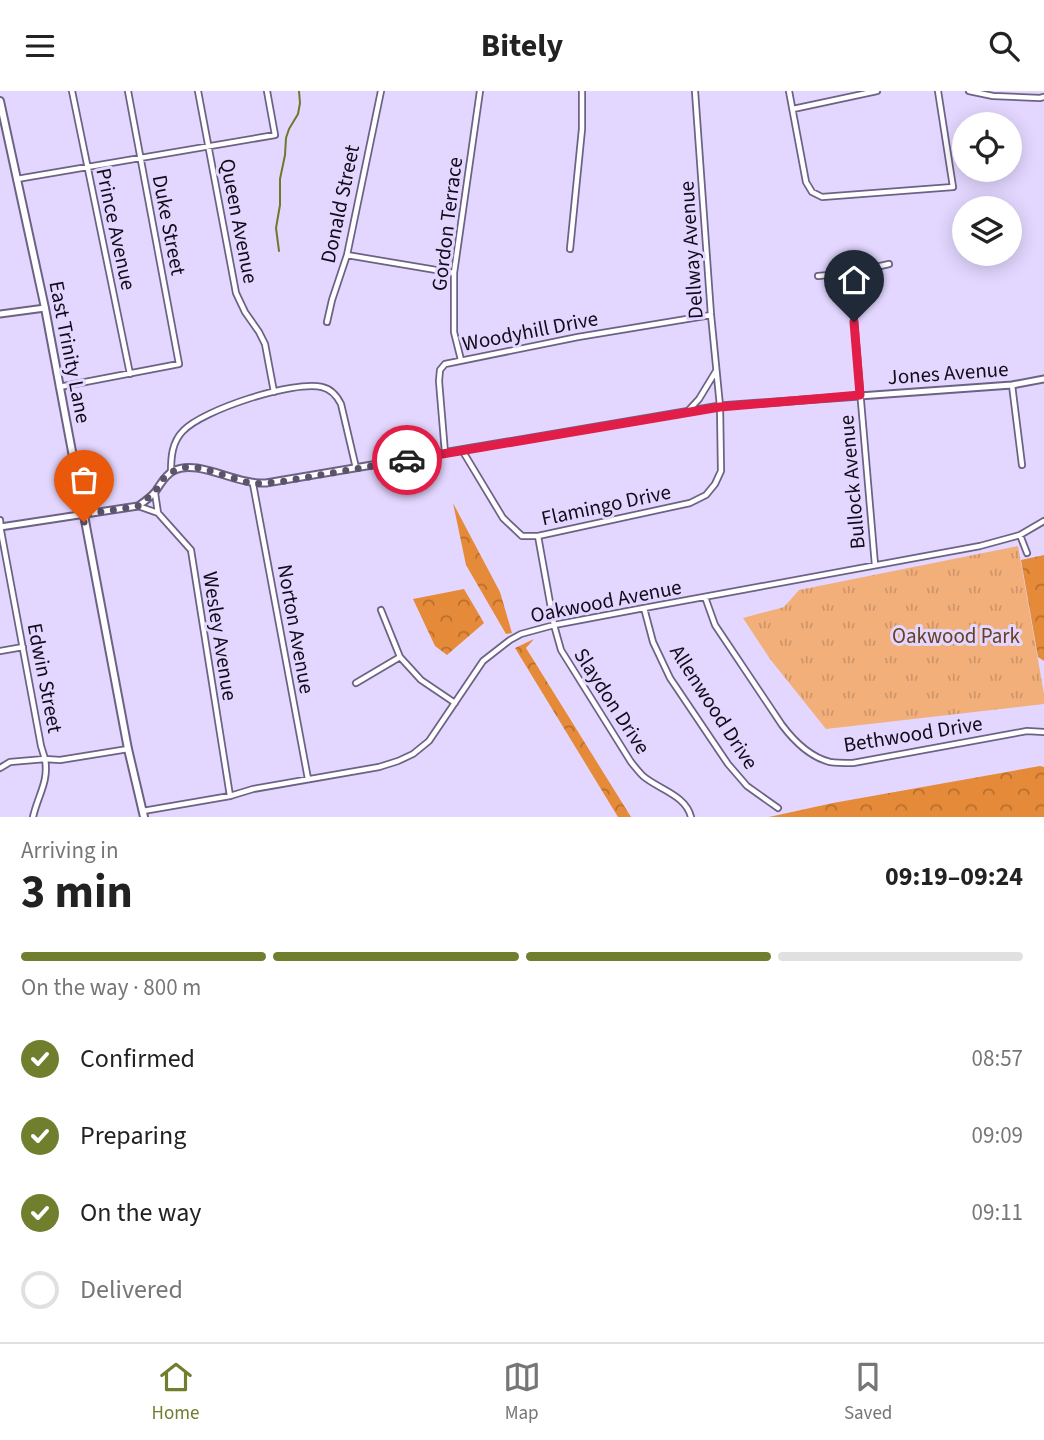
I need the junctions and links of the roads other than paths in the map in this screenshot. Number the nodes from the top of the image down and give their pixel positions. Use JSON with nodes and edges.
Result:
{"nodes":[{"id":1,"x":72,"y":91,"type":"edge"},
{"id":2,"x":128,"y":91,"type":"edge"},
{"id":3,"x":198,"y":91,"type":"edge"},
{"id":4,"x":267,"y":91,"type":"edge"},
{"id":5,"x":381,"y":91,"type":"edge"},
{"id":6,"x":480,"y":91,"type":"edge"},
{"id":7,"x":582,"y":91,"type":"edge"},
{"id":8,"x":695,"y":91,"type":"edge"},
{"id":9,"x":789,"y":91,"type":"edge"},
{"id":10,"x":877,"y":91,"type":"edge"},
{"id":11,"x":937,"y":91,"type":"edge"},
{"id":12,"x":968,"y":91,"type":"edge"},
{"id":13,"x":1044,"y":97,"type":"edge"},
{"id":14,"x":0,"y":100,"type":"edge"},
{"id":15,"x":793,"y":109,"type":"junction"},
{"id":16,"x":208,"y":147,"type":"junction"},
{"id":17,"x":140,"y":158,"type":"junction"},
{"id":18,"x":87,"y":168,"type":"junction"},
{"id":19,"x":17,"y":179,"type":"junction"},
{"id":20,"x":570,"y":249,"type":"dead end"},
{"id":21,"x":347,"y":255,"type":"junction"},
{"id":22,"x":889,"y":264,"type":"dead end"},
{"id":23,"x":454,"y":273,"type":"junction"},
{"id":24,"x":850,"y":273,"type":"junction"},
{"id":25,"x":818,"y":276,"type":"dead end"},
{"id":26,"x":45,"y":308,"type":"junction"},
{"id":27,"x":0,"y":314,"type":"edge"},
{"id":28,"x":711,"y":316,"type":"junction"},
{"id":29,"x":327,"y":322,"type":"dead end"},
{"id":30,"x":461,"y":361,"type":"junction"},
{"id":31,"x":716,"y":370,"type":"junction"},
{"id":32,"x":130,"y":374,"type":"junction"},
{"id":33,"x":1044,"y":379,"type":"edge"},
{"id":34,"x":1012,"y":385,"type":"junction"},
{"id":35,"x":59,"y":387,"type":"junction"},
{"id":36,"x":274,"y":392,"type":"junction"},
{"id":37,"x":860,"y":395,"type":"junction"},
{"id":38,"x":720,"y":407,"type":"junction"},
{"id":39,"x":687,"y":412,"type":"junction"},
{"id":40,"x":462,"y":450,"type":"junction"},
{"id":41,"x":445,"y":453,"type":"junction"},
{"id":42,"x":1022,"y":465,"type":"dead end"},
{"id":43,"x":356,"y":469,"type":"junction"},
{"id":44,"x":171,"y":472,"type":"junction"},
{"id":45,"x":253,"y":484,"type":"junction"},
{"id":46,"x":155,"y":492,"type":"junction"},
{"id":47,"x":138,"y":506,"type":"junction"},
{"id":48,"x":158,"y":513,"type":"junction"},
{"id":49,"x":83,"y":515,"type":"junction"},
{"id":50,"x":0,"y":520,"type":"edge"},
{"id":51,"x":1044,"y":521,"type":"edge"},
{"id":52,"x":0,"y":527,"type":"edge"},
{"id":53,"x":1020,"y":535,"type":"junction"},
{"id":54,"x":538,"y":536,"type":"junction"},
{"id":55,"x":1027,"y":553,"type":"dead end"},
{"id":56,"x":3,"y":558,"type":"edge"},
{"id":57,"x":874,"y":565,"type":"junction"},
{"id":58,"x":705,"y":597,"type":"junction"},
{"id":59,"x":644,"y":608,"type":"junction"},
{"id":60,"x":381,"y":610,"type":"dead end"},
{"id":61,"x":554,"y":625,"type":"junction"},
{"id":62,"x":23,"y":647,"type":"junction"},
{"id":63,"x":0,"y":651,"type":"edge"},
{"id":64,"x":400,"y":657,"type":"junction"},
{"id":65,"x":356,"y":683,"type":"dead end"},
{"id":66,"x":455,"y":703,"type":"junction"},
{"id":67,"x":1044,"y":732,"type":"edge"},
{"id":68,"x":128,"y":749,"type":"junction"},
{"id":69,"x":46,"y":759,"type":"junction"},
{"id":70,"x":0,"y":768,"type":"edge"},
{"id":71,"x":308,"y":779,"type":"junction"},
{"id":72,"x":230,"y":796,"type":"junction"},
{"id":73,"x":778,"y":808,"type":"dead end"},
{"id":74,"x":144,"y":814,"type":"edge"},
{"id":75,"x":33,"y":817,"type":"edge"},
{"id":76,"x":691,"y":817,"type":"edge"}],
"edges":[{"from":1,"to":18,"type":"street","name":"Prince Avenue"},
{"from":2,"to":17,"type":"street","name":"Duke Street"},
{"from":3,"to":16,"type":"street","name":"Queen Avenue"},
{"from":4,"to":16,"type":"street"},
{"from":5,"to":21,"type":"street","name":"Donald Street"},
{"from":6,"to":23,"type":"street","name":"Gordon Terrace"},
{"from":7,"to":20,"type":"street"},
{"from":8,"to":28,"type":"street","name":"Dellway Avenue"},
{"from":9,"to":15,"type":"street"},
{"from":10,"to":15,"type":"street"},
{"from":11,"to":15,"type":"street"},
{"from":12,"to":13,"type":"street"},
{"from":14,"to":19,"type":"main road","name":"East Trinity Lane"},
{"from":16,"to":17,"type":"street"},
{"from":16,"to":36,"type":"street","name":"Queen Avenue"},
{"from":17,"to":18,"type":"street"},
{"from":17,"to":32,"type":"street","name":"Duke Street"},
{"from":18,"to":19,"type":"street"},
{"from":18,"to":32,"type":"street","name":"Prince Avenue"},
{"from":19,"to":26,"type":"main road","name":"East Trinity Lane"},
{"from":21,"to":23,"type":"street"},
{"from":21,"to":29,"type":"street","name":"Donald Street"},
{"from":22,"to":24,"type":"street"},
{"from":23,"to":30,"type":"street","name":"Gordon Terrace"},
{"from":24,"to":25,"type":"street"},
{"from":24,"to":37,"type":"street","name":"Bullock Avenue"},
{"from":26,"to":27,"type":"street"},
{"from":26,"to":35,"type":"main road","name":"East Trinity Lane"},
{"from":28,"to":30,"type":"street","name":"Woodyhill Drive"},
{"from":28,"to":31,"type":"street","name":"Dellway Avenue"},
{"from":30,"to":41,"type":"street","name":"Woodyhill Drive"},
{"from":31,"to":38,"type":"street","name":"Dellway Avenue"},
{"from":31,"to":39,"type":"street"},
{"from":32,"to":35,"type":"street"},
{"from":33,"to":34,"type":"street","name":"Jones Avenue"},
{"from":34,"to":37,"type":"street","name":"Jones Avenue"},
{"from":34,"to":42,"type":"street"},
{"from":35,"to":49,"type":"main road","name":"East Trinity Lane"},
{"from":36,"to":43,"type":"street"},
{"from":36,"to":44,"type":"street"},
{"from":37,"to":38,"type":"street","name":"Jones Avenue"},
{"from":37,"to":57,"type":"street","name":"Bullock Avenue"},
{"from":38,"to":39,"type":"street","name":"Jones Avenue"},
{"from":38,"to":54,"type":"street","name":"Flamingo Drive"},
{"from":39,"to":40,"type":"street","name":"Jones Avenue"},
{"from":40,"to":41,"type":"street","name":"Jones Avenue"},
{"from":40,"to":54,"type":"street","name":"Flamingo Drive"},
{"from":41,"to":43,"type":"street","name":"Jones Avenue"},
{"from":43,"to":45,"type":"street","name":"Jones Avenue"},
{"from":44,"to":45,"type":"street","name":"Jones Avenue"},
{"from":44,"to":46,"type":"street"},
{"from":45,"to":71,"type":"street","name":"Norton Avenue"},
{"from":46,"to":47,"type":"street"},
{"from":46,"to":48,"type":"street"},
{"from":47,"to":48,"type":"street","name":"Wesley Avenue"},
{"from":47,"to":49,"type":"street"},
{"from":48,"to":72,"type":"street","name":"Wesley Avenue"},
{"from":49,"to":52,"type":"street"},
{"from":49,"to":68,"type":"main road","name":"East Trinity Lane"},
{"from":50,"to":52,"type":"street","name":"Edwin Street"},
{"from":51,"to":53,"type":"street","name":"Oakwood Avenue"},
{"from":52,"to":56,"type":"street","name":"Edwin Street"},
{"from":53,"to":55,"type":"street"},
{"from":53,"to":57,"type":"street","name":"Oakwood Avenue"},
{"from":54,"to":61,"type":"street","name":"Slaydon Drive"},
{"from":56,"to":62,"type":"street","name":"Edwin Street"},
{"from":57,"to":58,"type":"street","name":"Oakwood Avenue"},
{"from":58,"to":59,"type":"street","name":"Oakwood Avenue"},
{"from":58,"to":67,"type":"street","name":"Bethwood Drive"},
{"from":59,"to":61,"type":"street","name":"Oakwood Avenue"},
{"from":59,"to":73,"type":"street","name":"Allenwood Drive"},
{"from":60,"to":64,"type":"street"},
{"from":61,"to":66,"type":"street","name":"Oakwood Avenue"},
{"from":61,"to":76,"type":"street","name":"Slaydon Drive"},
{"from":62,"to":63,"type":"street"},
{"from":62,"to":69,"type":"street","name":"Edwin Street"},
{"from":64,"to":65,"type":"street"},
{"from":64,"to":66,"type":"street"},
{"from":66,"to":71,"type":"street","name":"Oakwood Avenue"},
{"from":68,"to":69,"type":"street","name":"Edwin Street"},
{"from":68,"to":74,"type":"main road","name":"East Trinity Lane"},
{"from":69,"to":70,"type":"street"},
{"from":69,"to":75,"type":"street"},
{"from":71,"to":72,"type":"street","name":"Oakwood Avenue"},
{"from":72,"to":74,"type":"street","name":"Oakwood Avenue"}]}
